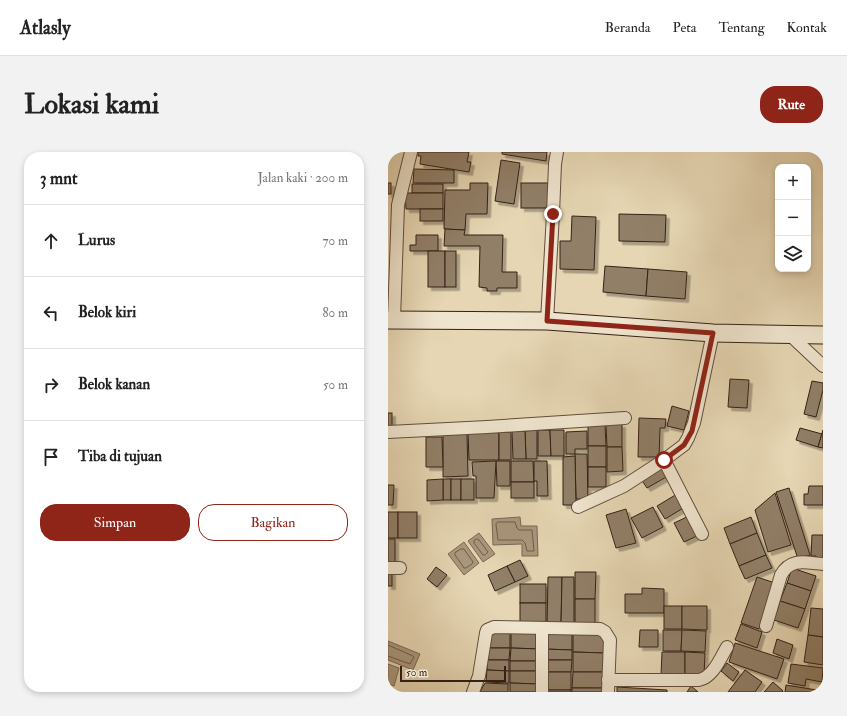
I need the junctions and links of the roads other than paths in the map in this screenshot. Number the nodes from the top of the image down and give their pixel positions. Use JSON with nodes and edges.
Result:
{"nodes":[{"id":1,"x":411,"y":152,"type":"edge"},
{"id":2,"x":557,"y":152,"type":"edge"},
{"id":3,"x":391,"y":320,"type":"edge"},
{"id":4,"x":547,"y":321,"type":"junction"},
{"id":5,"x":713,"y":333,"type":"junction"},
{"id":6,"x":790,"y":334,"type":"junction"},
{"id":7,"x":823,"y":335,"type":"edge"},
{"id":8,"x":823,"y":366,"type":"edge"},
{"id":9,"x":625,"y":418,"type":"dead end"},
{"id":10,"x":388,"y":432,"type":"edge"},
{"id":11,"x":664,"y":460,"type":"junction"},
{"id":12,"x":578,"y":507,"type":"dead end"},
{"id":13,"x":702,"y":534,"type":"dead end"},
{"id":14,"x":823,"y":564,"type":"edge"},
{"id":15,"x":388,"y":568,"type":"edge"},
{"id":16,"x":400,"y":568,"type":"dead end"},
{"id":17,"x":766,"y":626,"type":"dead end"},
{"id":18,"x":542,"y":628,"type":"junction"},
{"id":19,"x":727,"y":647,"type":"dead end"},
{"id":20,"x":608,"y":686,"type":"edge"},
{"id":21,"x":473,"y":692,"type":"edge"},
{"id":22,"x":542,"y":692,"type":"edge"}],
"edges":[{"from":1,"to":3,"type":"street"},
{"from":2,"to":4,"type":"street"},
{"from":3,"to":4,"type":"street"},
{"from":4,"to":5,"type":"street"},
{"from":5,"to":6,"type":"street"},
{"from":5,"to":11,"type":"street"},
{"from":6,"to":7,"type":"street"},
{"from":6,"to":8,"type":"street"},
{"from":9,"to":10,"type":"street"},
{"from":11,"to":12,"type":"street"},
{"from":11,"to":13,"type":"street"},
{"from":14,"to":17,"type":"street"},
{"from":15,"to":16,"type":"street"},
{"from":18,"to":20,"type":"street"},
{"from":18,"to":21,"type":"street"},
{"from":18,"to":22,"type":"street"},
{"from":19,"to":20,"type":"street"}]}
